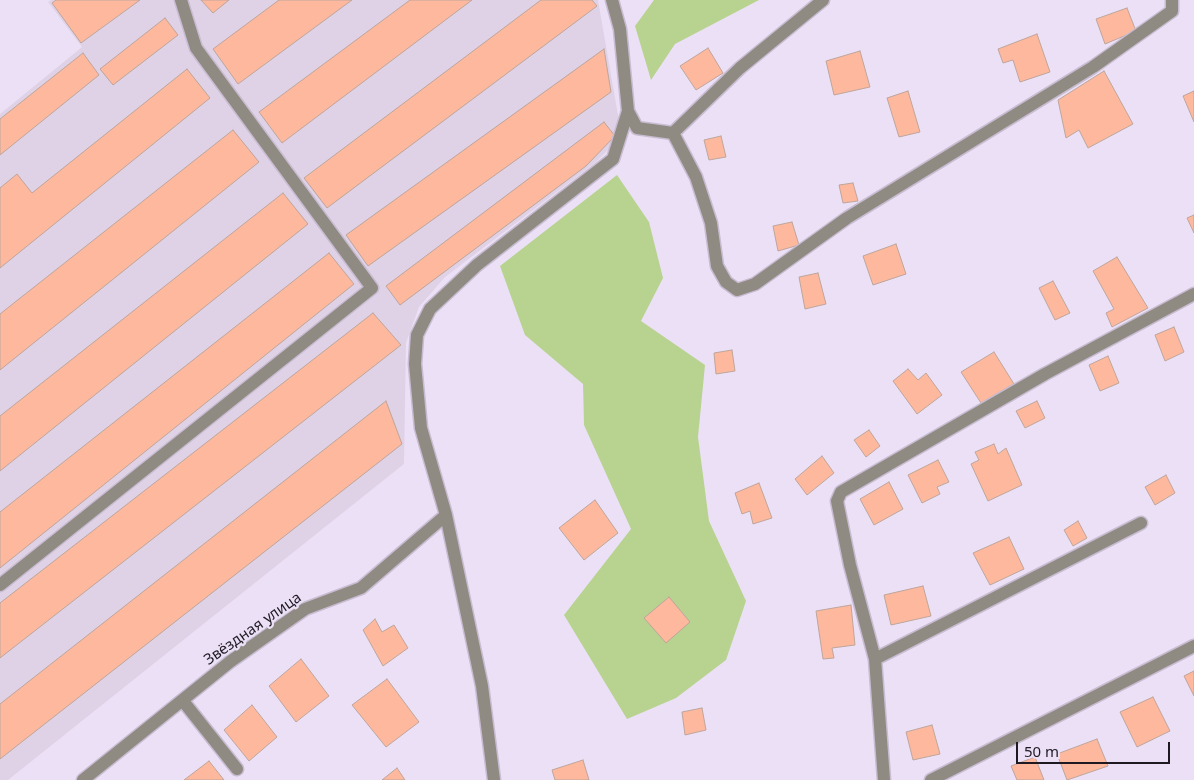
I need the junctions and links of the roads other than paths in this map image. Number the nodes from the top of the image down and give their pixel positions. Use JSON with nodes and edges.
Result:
{"nodes":[{"id":1,"x":181,"y":0,"type":"edge"},
{"id":2,"x":612,"y":0,"type":"edge"},
{"id":3,"x":823,"y":0,"type":"edge"},
{"id":4,"x":1172,"y":0,"type":"edge"},
{"id":5,"x":628,"y":111,"type":"junction"},
{"id":6,"x":674,"y":133,"type":"junction"},
{"id":7,"x":1194,"y":294,"type":"edge"},
{"id":8,"x":446,"y":515,"type":"junction"},
{"id":9,"x":1141,"y":523,"type":"dead end"},
{"id":10,"x":0,"y":585,"type":"edge"},
{"id":11,"x":1194,"y":646,"type":"edge"},
{"id":12,"x":875,"y":659,"type":"junction"},
{"id":13,"x":183,"y":701,"type":"junction"},
{"id":14,"x":237,"y":769,"type":"dead end"},
{"id":15,"x":83,"y":780,"type":"edge"},
{"id":16,"x":494,"y":780,"type":"edge"},
{"id":17,"x":884,"y":780,"type":"edge"},
{"id":18,"x":931,"y":780,"type":"edge"}],
"edges":[{"from":1,"to":10,"type":"street"},
{"from":2,"to":5,"type":"street"},
{"from":3,"to":6,"type":"street"},
{"from":4,"to":6,"type":"street"},
{"from":5,"to":6,"type":"street"},
{"from":5,"to":8,"type":"street"},
{"from":7,"to":12,"type":"street"},
{"from":8,"to":13,"type":"street","name":"Звёздная улица"},
{"from":8,"to":16,"type":"street"},
{"from":9,"to":12,"type":"street"},
{"from":11,"to":18,"type":"street"},
{"from":12,"to":17,"type":"street"},
{"from":13,"to":14,"type":"street"},
{"from":13,"to":15,"type":"street","name":"Звёздная улица"}]}
